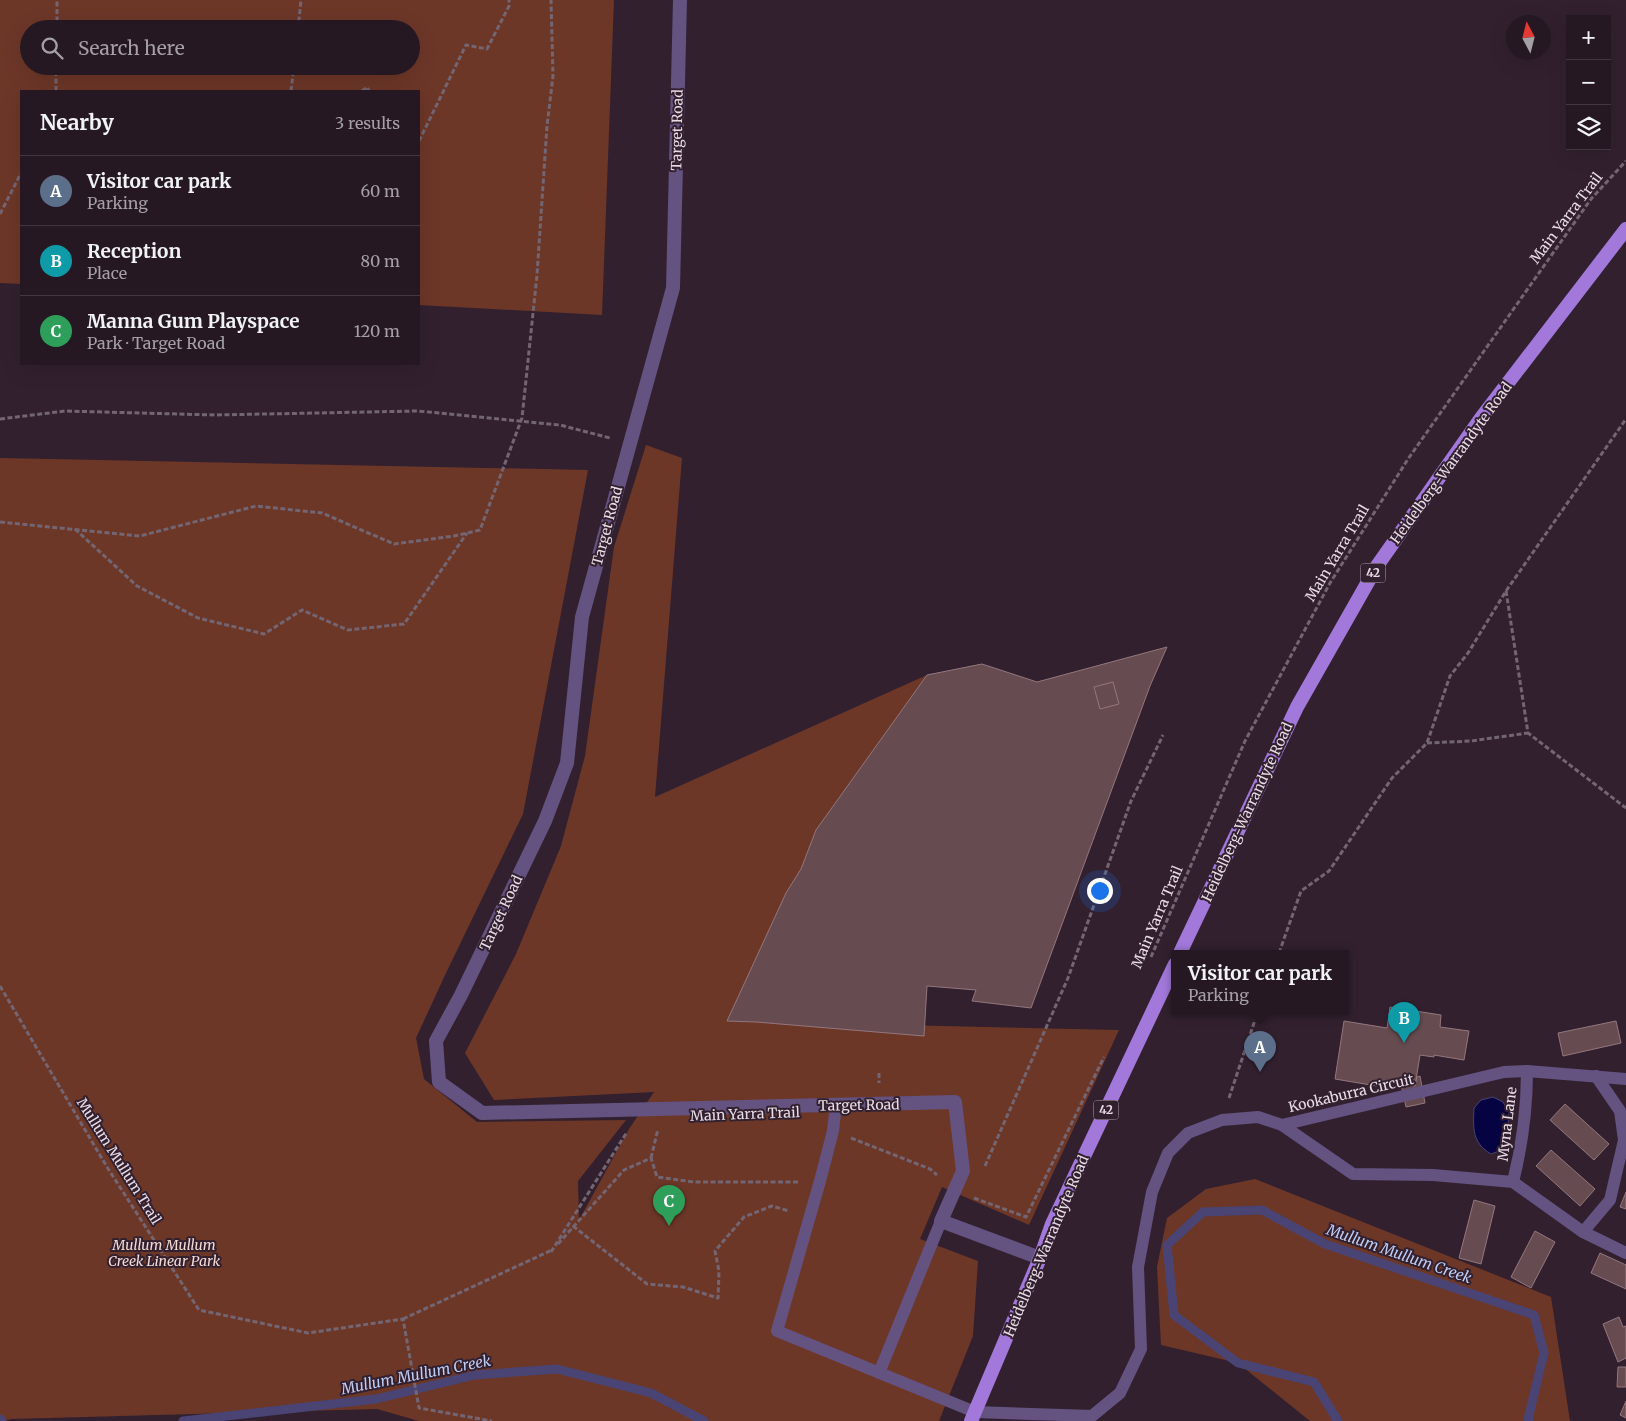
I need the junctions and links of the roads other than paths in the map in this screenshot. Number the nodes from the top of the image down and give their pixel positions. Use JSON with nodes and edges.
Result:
{"nodes":[{"id":1,"x":680,"y":0,"type":"edge"},
{"id":2,"x":1626,"y":229,"type":"edge"},
{"id":3,"x":1181,"y":950,"type":"edge"},
{"id":4,"x":1171,"y":972,"type":"edge"},
{"id":5,"x":1527,"y":1071,"type":"junction"},
{"id":6,"x":1596,"y":1076,"type":"junction"},
{"id":7,"x":1626,"y":1079,"type":"edge"},
{"id":8,"x":836,"y":1105,"type":"junction"},
{"id":9,"x":1282,"y":1125,"type":"junction"},
{"id":10,"x":1513,"y":1182,"type":"junction"},
{"id":11,"x":941,"y":1221,"type":"junction"},
{"id":12,"x":1583,"y":1232,"type":"junction"},
{"id":13,"x":1626,"y":1253,"type":"edge"},
{"id":14,"x":1040,"y":1258,"type":"junction"},
{"id":15,"x":879,"y":1373,"type":"junction"},
{"id":16,"x":973,"y":1417,"type":"edge"}],
"edges":[{"from":1,"to":8,"type":"street","name":"Target Road"},
{"from":2,"to":3,"type":"main road","name":"Heidelberg-Warrandyte Road","number":"42"},
{"from":4,"to":14,"type":"main road","name":"Heidelberg-Warrandyte Road","number":"42"},
{"from":5,"to":6,"type":"lane","name":"Kookaburra Circuit"},
{"from":5,"to":9,"type":"lane","name":"Kookaburra Circuit"},
{"from":5,"to":10,"type":"lane","name":"Myna Lane"},
{"from":6,"to":7,"type":"lane","name":"Kookaburra Circuit"},
{"from":6,"to":12,"type":"lane"},
{"from":8,"to":11,"type":"street","name":"Target Road"},
{"from":8,"to":15,"type":"lane"},
{"from":9,"to":10,"type":"lane","name":"Kookaburra Circuit"},
{"from":9,"to":16,"type":"lane"},
{"from":10,"to":12,"type":"lane"},
{"from":11,"to":14,"type":"street"},
{"from":11,"to":15,"type":"lane"},
{"from":12,"to":13,"type":"lane"},
{"from":14,"to":16,"type":"main road","name":"Heidelberg-Warrandyte Road","number":"42"},
{"from":15,"to":16,"type":"lane"}]}
